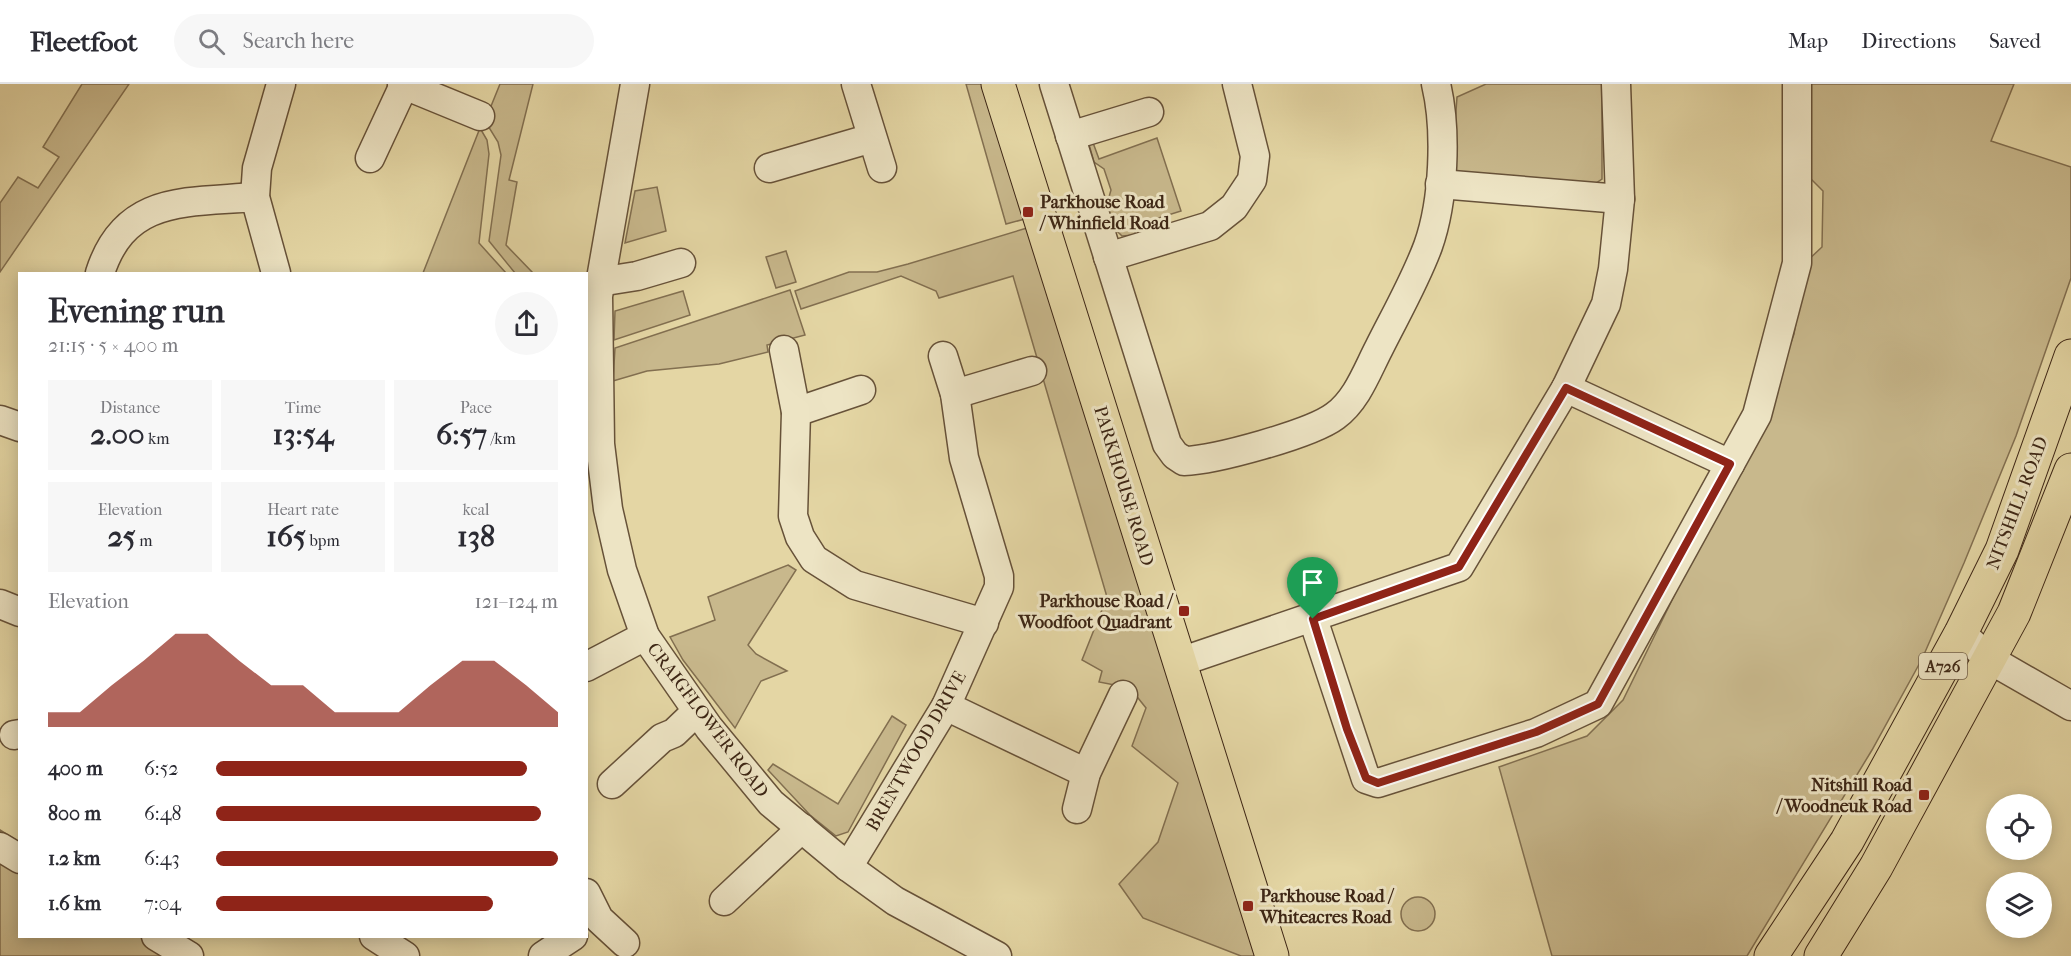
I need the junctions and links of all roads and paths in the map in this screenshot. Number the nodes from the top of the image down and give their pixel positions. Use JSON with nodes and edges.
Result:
{"nodes":[{"id":1,"x":280,"y":84,"type":"edge"},
{"id":2,"x":403,"y":84,"type":"edge"},
{"id":3,"x":635,"y":84,"type":"edge"},
{"id":4,"x":856,"y":84,"type":"edge"},
{"id":5,"x":998,"y":84,"type":"edge"},
{"id":6,"x":1054,"y":84,"type":"edge"},
{"id":7,"x":1237,"y":84,"type":"edge"},
{"id":8,"x":1616,"y":84,"type":"edge"},
{"id":9,"x":1797,"y":84,"type":"edge"},
{"id":10,"x":1439,"y":85,"type":"edge"},
{"id":11,"x":1149,"y":112,"type":"dead end"},
{"id":12,"x":480,"y":116,"type":"dead end"},
{"id":13,"x":1070,"y":136,"type":"junction"},
{"id":14,"x":872,"y":138,"type":"junction"},
{"id":15,"x":370,"y":158,"type":"dead end"},
{"id":16,"x":770,"y":168,"type":"dead end"},
{"id":17,"x":882,"y":168,"type":"dead end"},
{"id":18,"x":1440,"y":184,"type":"junction"},
{"id":19,"x":255,"y":197,"type":"junction"},
{"id":20,"x":1620,"y":199,"type":"junction"},
{"id":21,"x":1108,"y":257,"type":"junction"},
{"id":22,"x":681,"y":263,"type":"dead end"},
{"id":23,"x":100,"y":272,"type":"edge"},
{"id":24,"x":276,"y":272,"type":"edge"},
{"id":25,"x":594,"y":291,"type":"edge"},
{"id":26,"x":784,"y":350,"type":"dead end"},
{"id":27,"x":943,"y":356,"type":"dead end"},
{"id":28,"x":2071,"y":356,"type":"edge"},
{"id":29,"x":1032,"y":371,"type":"dead end"},
{"id":30,"x":1566,"y":388,"type":"junction"},
{"id":31,"x":861,"y":390,"type":"dead end"},
{"id":32,"x":955,"y":394,"type":"junction"},
{"id":33,"x":796,"y":412,"type":"junction"},
{"id":34,"x":0,"y":420,"type":"edge"},
{"id":35,"x":18,"y":426,"type":"edge"},
{"id":36,"x":1730,"y":464,"type":"junction"},
{"id":37,"x":2071,"y":470,"type":"edge"},
{"id":38,"x":2061,"y":523,"type":"edge"},
{"id":39,"x":0,"y":604,"type":"edge"},
{"id":40,"x":18,"y":611,"type":"edge"},
{"id":41,"x":1313,"y":619,"type":"junction"},
{"id":42,"x":984,"y":623,"type":"junction"},
{"id":43,"x":1961,"y":633,"type":"junction"},
{"id":44,"x":645,"y":636,"type":"junction"},
{"id":45,"x":1989,"y":659,"type":"junction"},
{"id":46,"x":1180,"y":662,"type":"junction"},
{"id":47,"x":588,"y":666,"type":"edge"},
{"id":48,"x":1123,"y":694,"type":"dead end"},
{"id":49,"x":946,"y":706,"type":"junction"},
{"id":50,"x":2071,"y":706,"type":"edge"},
{"id":51,"x":697,"y":711,"type":"junction"},
{"id":52,"x":1086,"y":773,"type":"junction"},
{"id":53,"x":612,"y":784,"type":"dead end"},
{"id":54,"x":1077,"y":809,"type":"dead end"},
{"id":55,"x":802,"y":828,"type":"junction"},
{"id":56,"x":0,"y":847,"type":"edge"},
{"id":57,"x":18,"y":858,"type":"edge"},
{"id":58,"x":848,"y":867,"type":"junction"},
{"id":59,"x":724,"y":901,"type":"dead end"},
{"id":60,"x":588,"y":902,"type":"edge"},
{"id":61,"x":593,"y":923,"type":"edge"},
{"id":62,"x":159,"y":938,"type":"edge"},
{"id":63,"x":377,"y":938,"type":"edge"},
{"id":64,"x":570,"y":938,"type":"edge"},
{"id":65,"x":625,"y":943,"type":"dead end"},
{"id":66,"x":189,"y":956,"type":"edge"},
{"id":67,"x":405,"y":956,"type":"edge"},
{"id":68,"x":543,"y":956,"type":"edge"},
{"id":69,"x":997,"y":956,"type":"edge"},
{"id":70,"x":1272,"y":956,"type":"edge"},
{"id":71,"x":1771,"y":956,"type":"edge"},
{"id":72,"x":1821,"y":956,"type":"edge"}],
"edges":[{"from":1,"to":19,"type":"street"},
{"from":2,"to":12,"type":"street"},
{"from":2,"to":15,"type":"street"},
{"from":3,"to":25,"type":"street","name":"CRAIGFLOWER ROAD"},
{"from":4,"to":14,"type":"street"},
{"from":5,"to":46,"type":"main road","name":"PARKHOUSE ROAD"},
{"from":6,"to":13,"type":"street"},
{"from":7,"to":21,"type":"street"},
{"from":8,"to":20,"type":"street"},
{"from":9,"to":36,"type":"street"},
{"from":10,"to":18,"type":"street"},
{"from":11,"to":13,"type":"street"},
{"from":13,"to":21,"type":"street"},
{"from":14,"to":16,"type":"street"},
{"from":14,"to":17,"type":"street"},
{"from":18,"to":20,"type":"street"},
{"from":18,"to":21,"type":"street"},
{"from":19,"to":23,"type":"street"},
{"from":19,"to":24,"type":"street"},
{"from":20,"to":30,"type":"street"},
{"from":22,"to":25,"type":"street"},
{"from":25,"to":44,"type":"street","name":"CRAIGFLOWER ROAD"},
{"from":26,"to":33,"type":"street"},
{"from":27,"to":32,"type":"street","name":"BRENTWOOD DRIVE"},
{"from":28,"to":43,"type":"main road","name":"NITSHILL ROAD","number":"A726"},
{"from":29,"to":32,"type":"street"},
{"from":30,"to":36,"type":"street"},
{"from":30,"to":41,"type":"street"},
{"from":31,"to":33,"type":"street"},
{"from":32,"to":42,"type":"street","name":"BRENTWOOD DRIVE"},
{"from":33,"to":42,"type":"street"},
{"from":34,"to":35,"type":"street"},
{"from":36,"to":41,"type":"street"},
{"from":37,"to":38,"type":"main road","name":"NITSHILL ROAD","number":"A726"},
{"from":38,"to":45,"type":"main road","name":"NITSHILL ROAD","number":"A726"},
{"from":39,"to":40,"type":"street"},
{"from":41,"to":46,"type":"street"},
{"from":42,"to":49,"type":"street","name":"BRENTWOOD DRIVE"},
{"from":43,"to":45,"type":"street"},
{"from":43,"to":71,"type":"main road","name":"NITSHILL ROAD","number":"A726"},
{"from":44,"to":47,"type":"street"},
{"from":44,"to":51,"type":"street","name":"CRAIGFLOWER ROAD"},
{"from":45,"to":50,"type":"street"},
{"from":45,"to":72,"type":"main road","name":"NITSHILL ROAD","number":"A726"},
{"from":46,"to":70,"type":"main road","name":"PARKHOUSE ROAD"},
{"from":48,"to":52,"type":"street"},
{"from":49,"to":52,"type":"street"},
{"from":49,"to":58,"type":"street","name":"BRENTWOOD DRIVE"},
{"from":51,"to":53,"type":"street"},
{"from":51,"to":55,"type":"street","name":"CRAIGFLOWER ROAD"},
{"from":52,"to":54,"type":"street"},
{"from":55,"to":58,"type":"street","name":"CRAIGFLOWER ROAD"},
{"from":55,"to":59,"type":"street"},
{"from":56,"to":57,"type":"street"},
{"from":58,"to":69,"type":"street","name":"CRAIGFLOWER ROAD"},
{"from":60,"to":61,"type":"street"},
{"from":61,"to":65,"type":"street"},
{"from":62,"to":66,"type":"street"},
{"from":63,"to":67,"type":"street"},
{"from":64,"to":68,"type":"street"}]}
